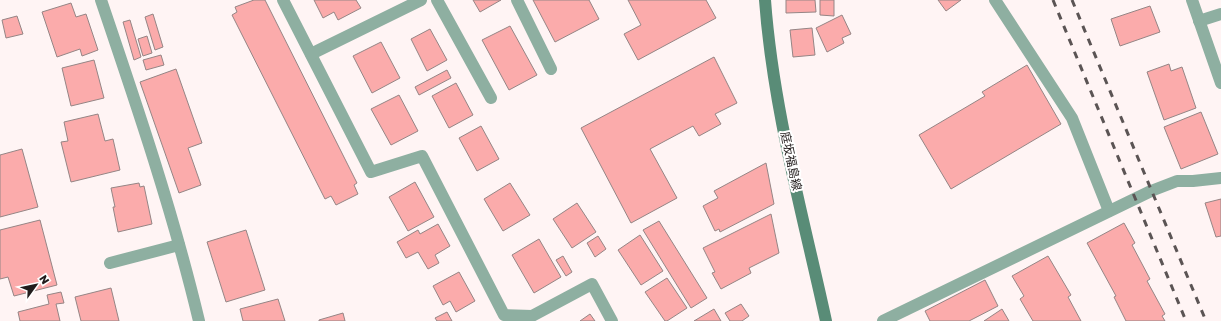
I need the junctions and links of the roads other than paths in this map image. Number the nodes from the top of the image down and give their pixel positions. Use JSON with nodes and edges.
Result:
{"nodes":[{"id":1,"x":101,"y":0,"type":"edge"},
{"id":2,"x":283,"y":0,"type":"edge"},
{"id":3,"x":421,"y":0,"type":"edge"},
{"id":4,"x":437,"y":0,"type":"edge"},
{"id":5,"x":517,"y":0,"type":"edge"},
{"id":6,"x":765,"y":0,"type":"edge"},
{"id":7,"x":995,"y":0,"type":"edge"},
{"id":8,"x":1192,"y":0,"type":"edge"},
{"id":9,"x":1221,"y":14,"type":"edge"},
{"id":10,"x":1199,"y":21,"type":"junction"},
{"id":11,"x":311,"y":54,"type":"junction"},
{"id":12,"x":551,"y":69,"type":"dead end"},
{"id":13,"x":1221,"y":83,"type":"edge"},
{"id":14,"x":491,"y":98,"type":"dead end"},
{"id":15,"x":1221,"y":178,"type":"edge"},
{"id":16,"x":1109,"y":211,"type":"junction"},
{"id":17,"x":179,"y":245,"type":"junction"},
{"id":18,"x":110,"y":263,"type":"dead end"},
{"id":19,"x":500,"y":318,"type":"edge"},
{"id":20,"x":891,"y":319,"type":"edge"},
{"id":21,"x":199,"y":321,"type":"edge"},
{"id":22,"x":612,"y":321,"type":"edge"},
{"id":23,"x":826,"y":321,"type":"edge"}],
"edges":[{"from":1,"to":17,"type":"street"},
{"from":2,"to":11,"type":"street"},
{"from":3,"to":11,"type":"street"},
{"from":4,"to":14,"type":"street"},
{"from":5,"to":12,"type":"street"},
{"from":6,"to":23,"type":"main road","name":"庭坂福島線"},
{"from":7,"to":16,"type":"street"},
{"from":8,"to":10,"type":"street"},
{"from":9,"to":10,"type":"street"},
{"from":10,"to":13,"type":"street"},
{"from":11,"to":19,"type":"street"},
{"from":15,"to":16,"type":"street"},
{"from":16,"to":20,"type":"street"},
{"from":17,"to":18,"type":"street"},
{"from":17,"to":21,"type":"street"},
{"from":19,"to":22,"type":"street"}]}
